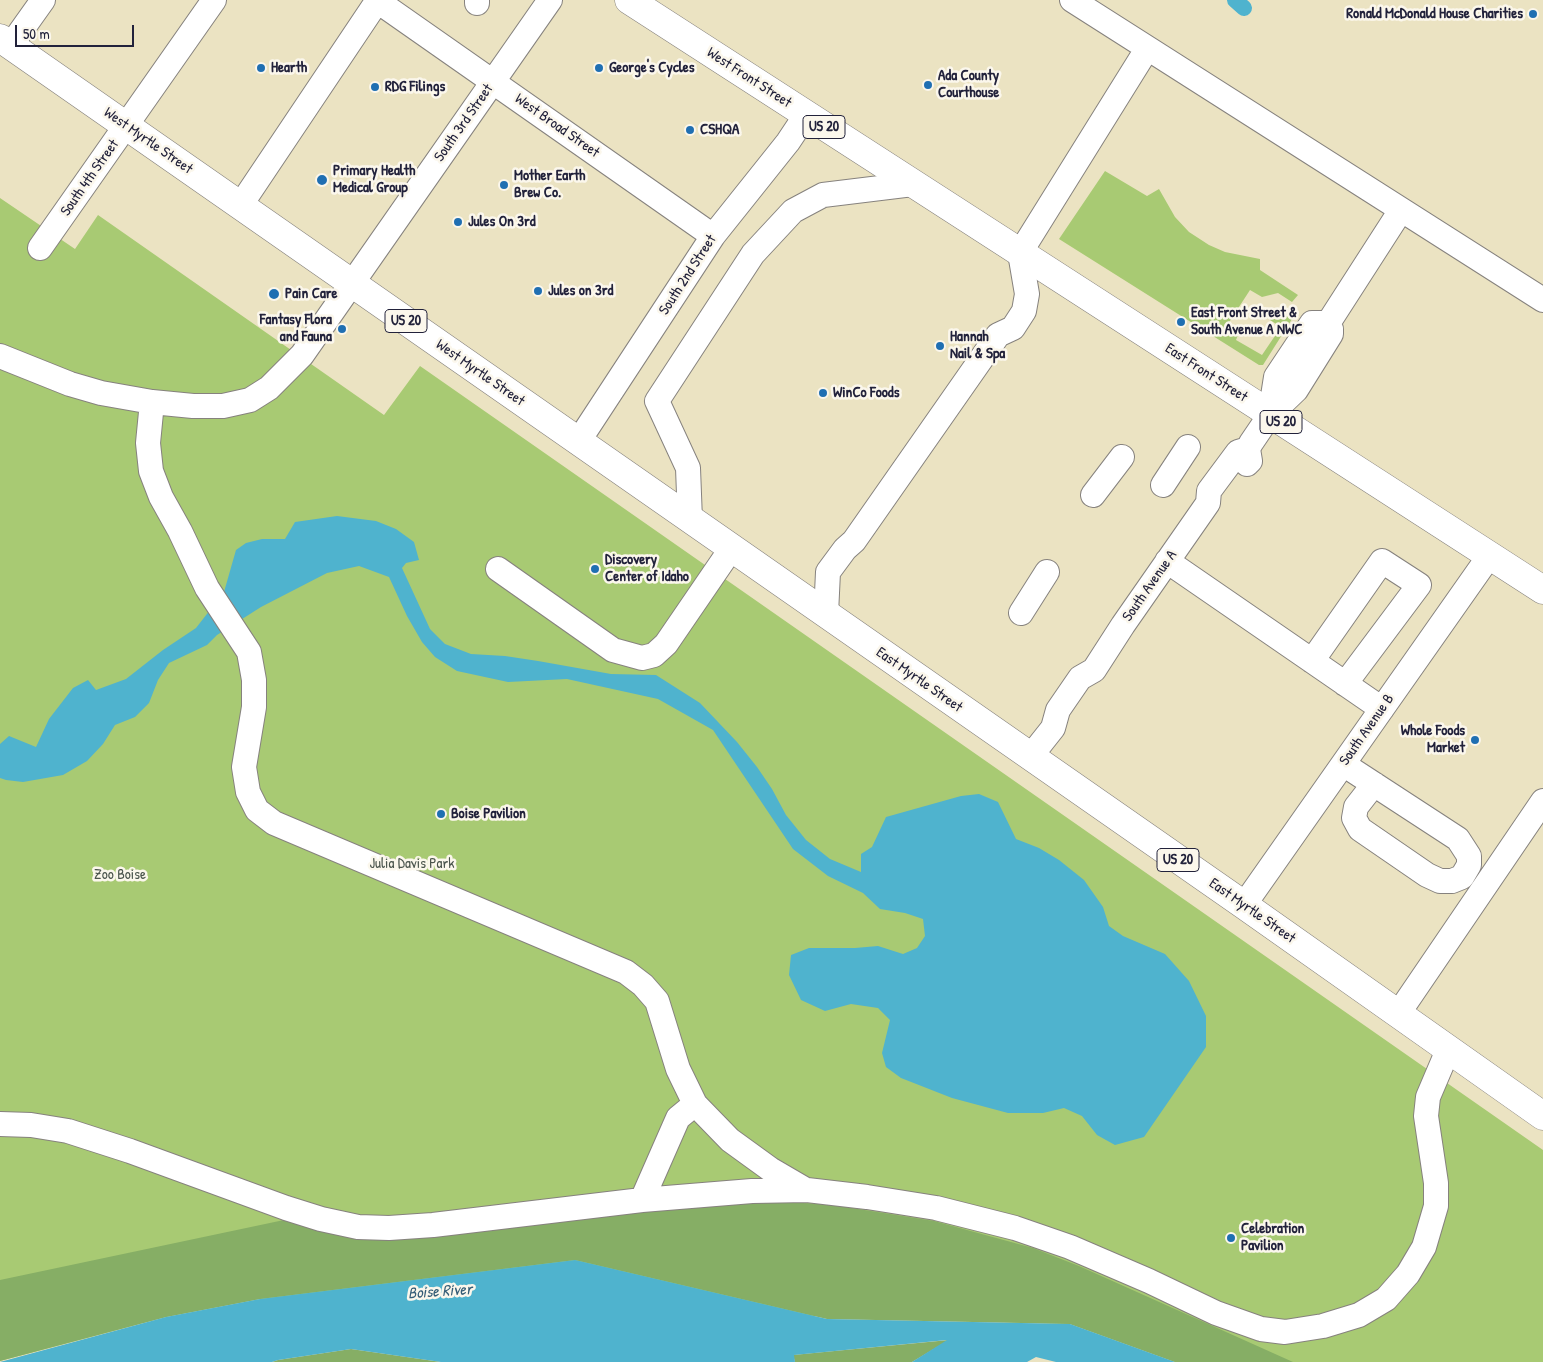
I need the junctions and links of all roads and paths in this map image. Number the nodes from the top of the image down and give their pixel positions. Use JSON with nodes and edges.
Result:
{"nodes":[{"id":1,"x":43,"y":0,"type":"edge"},
{"id":2,"x":214,"y":0,"type":"edge"},
{"id":3,"x":377,"y":0,"type":"edge"},
{"id":4,"x":550,"y":0,"type":"edge"},
{"id":5,"x":629,"y":0,"type":"edge"},
{"id":6,"x":1072,"y":0,"type":"edge"},
{"id":7,"x":5,"y":42,"type":"edge"},
{"id":8,"x":1147,"y":49,"type":"junction"},
{"id":9,"x":493,"y":82,"type":"junction"},
{"id":10,"x":806,"y":115,"type":"junction"},
{"id":11,"x":126,"y":126,"type":"junction"},
{"id":12,"x":913,"y":184,"type":"junction"},
{"id":13,"x":240,"y":206,"type":"junction"},
{"id":14,"x":1401,"y":210,"type":"junction"},
{"id":15,"x":713,"y":236,"type":"junction"},
{"id":16,"x":45,"y":240,"type":"dead end"},
{"id":17,"x":1020,"y":253,"type":"junction"},
{"id":18,"x":352,"y":284,"type":"junction"},
{"id":19,"x":1543,"y":300,"type":"edge"},
{"id":20,"x":0,"y":356,"type":"edge"},
{"id":21,"x":152,"y":402,"type":"junction"},
{"id":22,"x":1270,"y":414,"type":"junction"},
{"id":23,"x":578,"y":442,"type":"junction"},
{"id":24,"x":1188,"y":446,"type":"dead end"},
{"id":25,"x":1122,"y":457,"type":"dead end"},
{"id":26,"x":1163,"y":485,"type":"dead end"},
{"id":27,"x":1093,"y":496,"type":"dead end"},
{"id":28,"x":690,"y":520,"type":"junction"},
{"id":29,"x":731,"y":549,"type":"junction"},
{"id":30,"x":1490,"y":555,"type":"junction"},
{"id":31,"x":1168,"y":561,"type":"junction"},
{"id":32,"x":498,"y":569,"type":"dead end"},
{"id":33,"x":1047,"y":572,"type":"dead end"},
{"id":34,"x":1543,"y":590,"type":"edge"},
{"id":35,"x":819,"y":610,"type":"junction"},
{"id":36,"x":1021,"y":613,"type":"dead end"},
{"id":37,"x":1312,"y":661,"type":"junction"},
{"id":38,"x":1345,"y":684,"type":"junction"},
{"id":39,"x":1382,"y":709,"type":"junction"},
{"id":40,"x":1030,"y":757,"type":"junction"},
{"id":41,"x":1343,"y":764,"type":"junction"},
{"id":42,"x":1374,"y":784,"type":"junction"},
{"id":43,"x":1543,"y":801,"type":"edge"},
{"id":44,"x":1244,"y":905,"type":"junction"},
{"id":45,"x":1398,"y":1014,"type":"junction"},
{"id":46,"x":1448,"y":1050,"type":"junction"},
{"id":47,"x":696,"y":1104,"type":"junction"},
{"id":48,"x":1543,"y":1116,"type":"edge"},
{"id":49,"x":0,"y":1124,"type":"edge"},
{"id":50,"x":807,"y":1190,"type":"junction"},
{"id":51,"x":642,"y":1200,"type":"junction"}],
"edges":[{"from":1,"to":7,"type":"street"},
{"from":2,"to":11,"type":"street","name":"South 4th Street"},
{"from":3,"to":9,"type":"street","name":"West Broad Street"},
{"from":3,"to":13,"type":"street"},
{"from":4,"to":9,"type":"street","name":"South 3rd Street"},
{"from":5,"to":10,"type":"main road","name":"West Front Street","number":"US 20"},
{"from":6,"to":8,"type":"street"},
{"from":7,"to":11,"type":"main road","name":"West Myrtle Street","number":"US 20"},
{"from":8,"to":14,"type":"street"},
{"from":8,"to":17,"type":"street"},
{"from":9,"to":15,"type":"street","name":"West Broad Street"},
{"from":9,"to":18,"type":"street","name":"South 3rd Street"},
{"from":10,"to":12,"type":"main road","name":"West Front Street","number":"US 20"},
{"from":10,"to":15,"type":"street","name":"South 2nd Street"},
{"from":11,"to":13,"type":"main road","name":"West Myrtle Street","number":"US 20"},
{"from":11,"to":16,"type":"street","name":"South 4th Street"},
{"from":12,"to":17,"type":"main road","name":"West Front Street","number":"US 20"},
{"from":12,"to":28,"type":"street"},
{"from":13,"to":18,"type":"main road","name":"West Myrtle Street","number":"US 20"},
{"from":14,"to":19,"type":"street"},
{"from":14,"to":22,"type":"street"},
{"from":15,"to":23,"type":"street","name":"South 2nd Street"},
{"from":17,"to":22,"type":"main road","name":"East Front Street","number":"US 20"},
{"from":17,"to":35,"type":"street"},
{"from":18,"to":21,"type":"street","name":"South 3rd Street"},
{"from":18,"to":23,"type":"main road","name":"West Myrtle Street","number":"US 20"},
{"from":20,"to":21,"type":"street","name":"South 3rd Street"},
{"from":21,"to":47,"type":"street"},
{"from":22,"to":30,"type":"main road","name":"East Front Street","number":"US 20"},
{"from":22,"to":31,"type":"street","name":"South Avenue A"},
{"from":23,"to":28,"type":"main road","name":"West Myrtle Street","number":"US 20"},
{"from":24,"to":26,"type":"street"},
{"from":25,"to":27,"type":"street"},
{"from":28,"to":29,"type":"main road","name":"West Myrtle Street","number":"US 20"},
{"from":29,"to":32,"type":"street"},
{"from":29,"to":35,"type":"main road","name":"West Myrtle Street","number":"US 20"},
{"from":30,"to":34,"type":"main road","name":"East Front Street","number":"US 20"},
{"from":30,"to":39,"type":"street","name":"South Avenue B"},
{"from":31,"to":37,"type":"street"},
{"from":31,"to":40,"type":"street","name":"South Avenue A"},
{"from":33,"to":36,"type":"street"},
{"from":35,"to":40,"type":"main road","name":"East Myrtle Street","number":"US 20"},
{"from":37,"to":38,"type":"street"},
{"from":37,"to":38,"type":"street"},
{"from":38,"to":39,"type":"street"},
{"from":39,"to":41,"type":"street","name":"South Avenue B"},
{"from":40,"to":44,"type":"main road","name":"East Myrtle Street","number":"US 20"},
{"from":41,"to":42,"type":"street"},
{"from":41,"to":44,"type":"street","name":"South Avenue B"},
{"from":42,"to":42,"type":"street"},
{"from":43,"to":45,"type":"street"},
{"from":44,"to":45,"type":"main road","name":"East Myrtle Street","number":"US 20"},
{"from":45,"to":46,"type":"main road","name":"East Myrtle Street","number":"US 20"},
{"from":46,"to":48,"type":"main road","name":"East Myrtle Street","number":"US 20"},
{"from":46,"to":50,"type":"street"},
{"from":47,"to":50,"type":"street"},
{"from":47,"to":51,"type":"street"},
{"from":49,"to":51,"type":"street"},
{"from":50,"to":51,"type":"street"}]}
